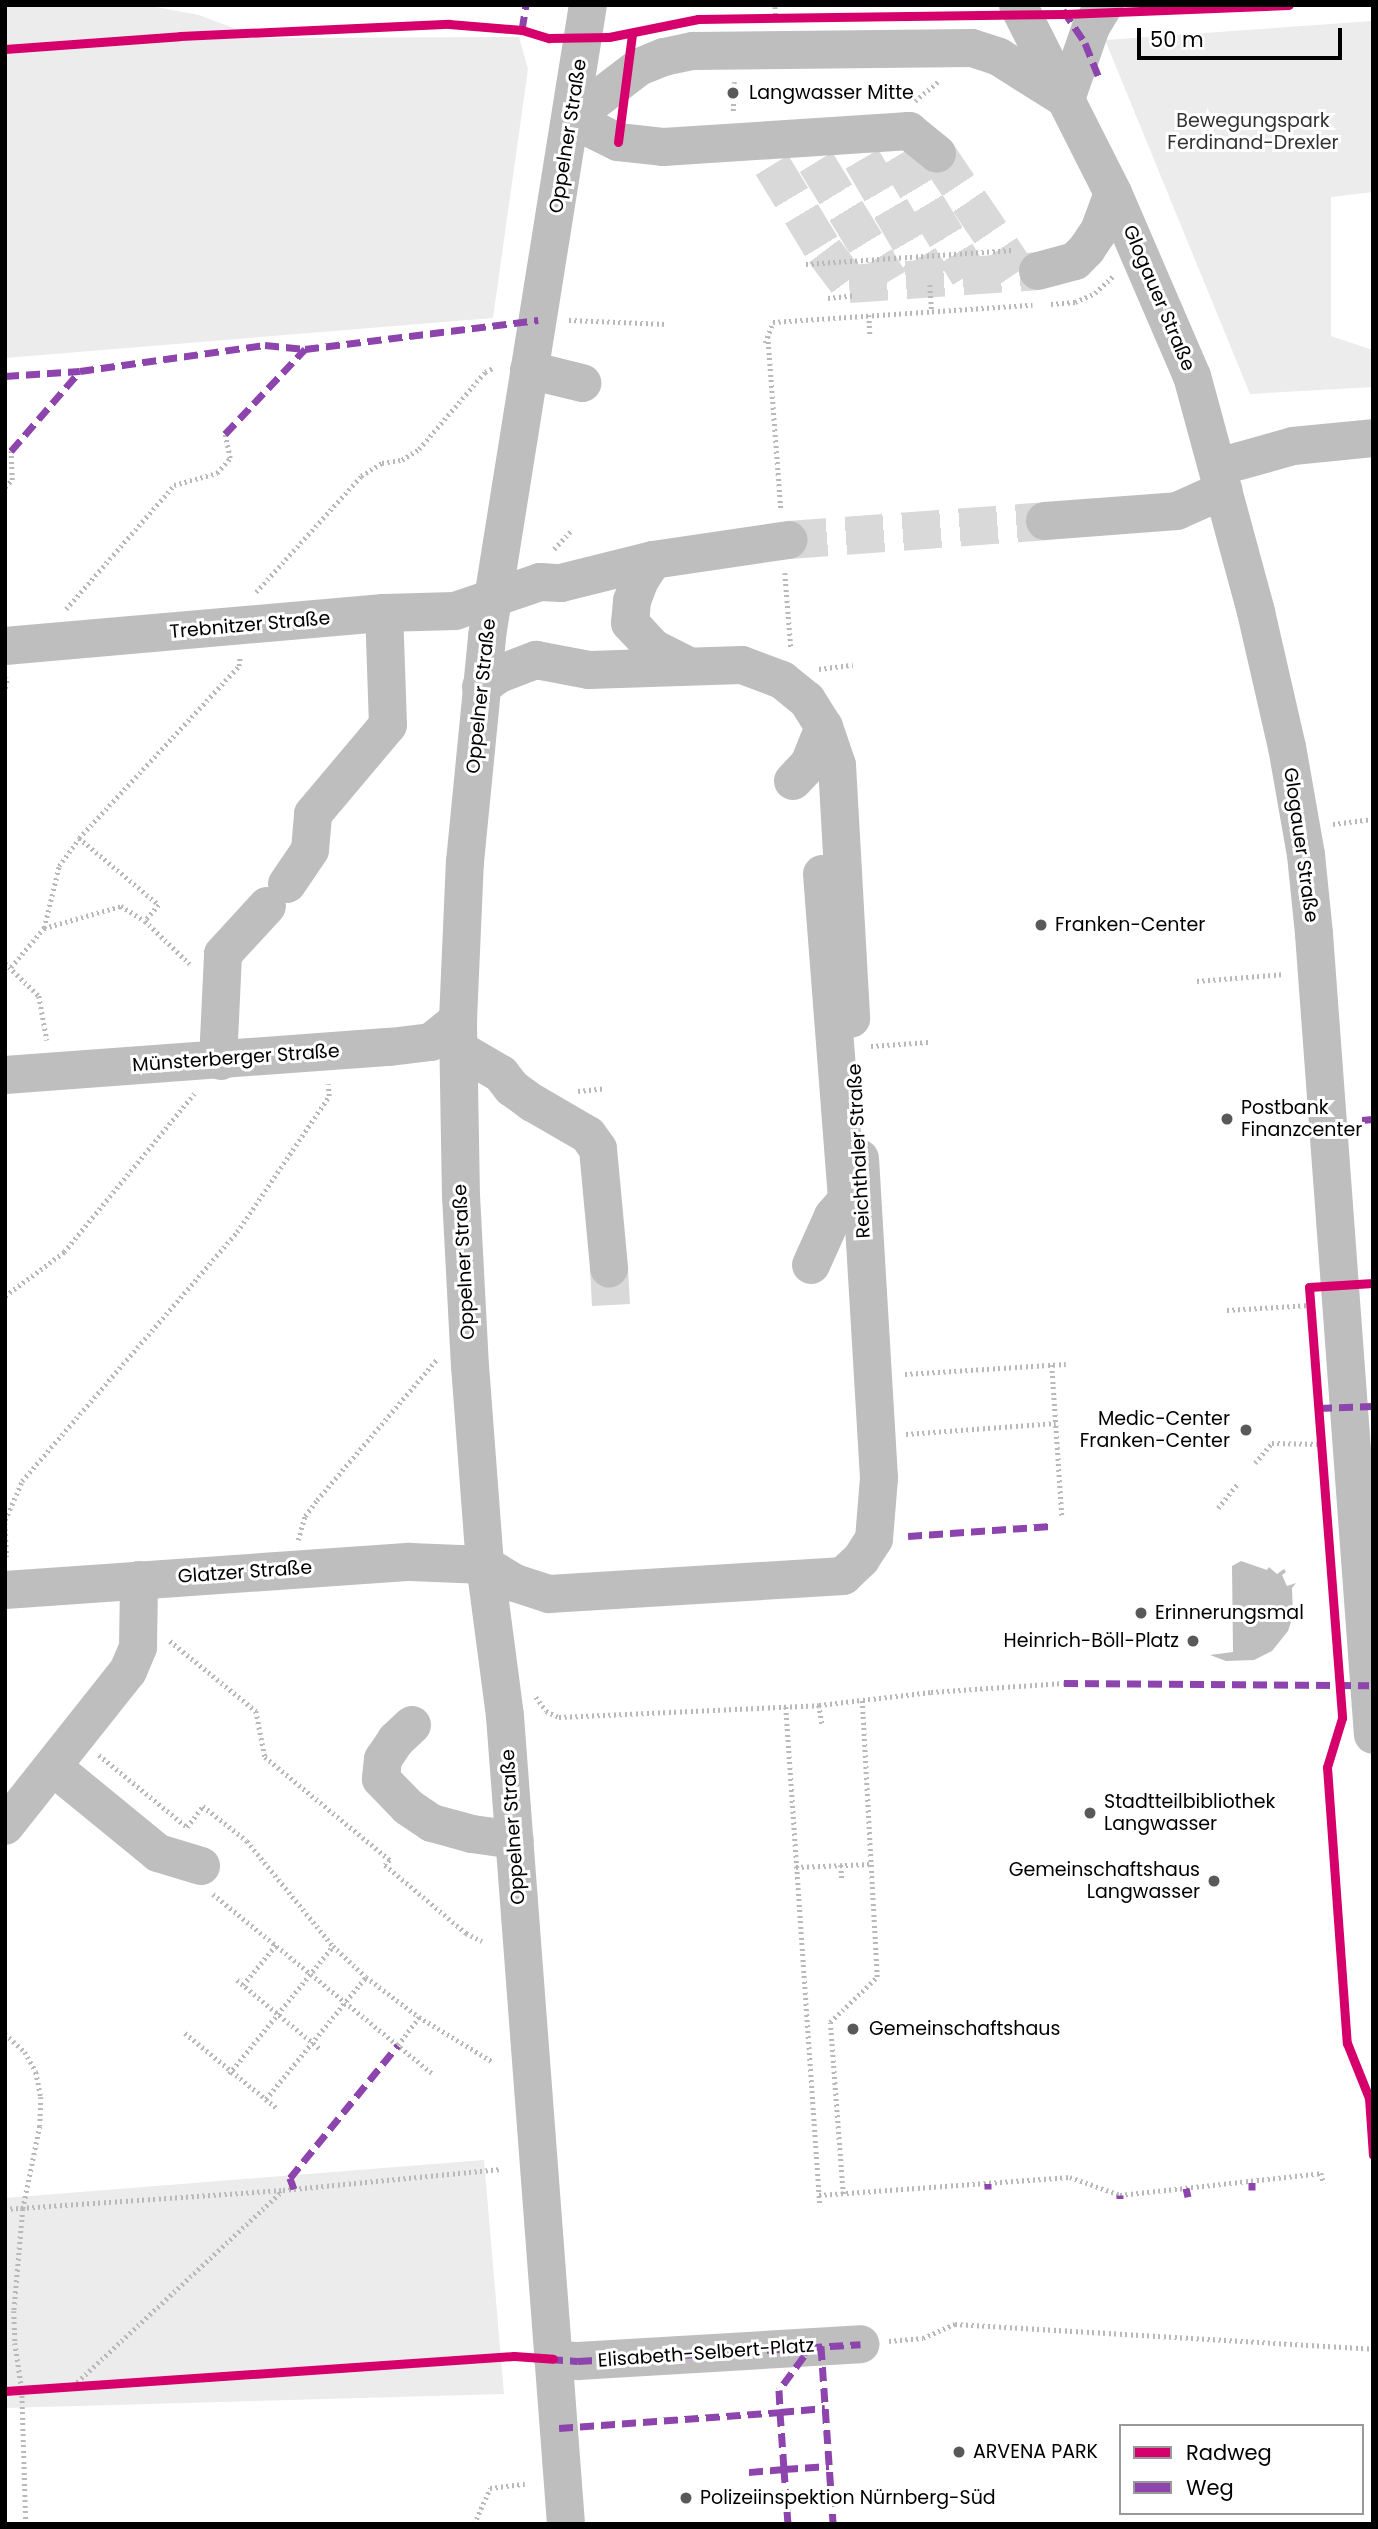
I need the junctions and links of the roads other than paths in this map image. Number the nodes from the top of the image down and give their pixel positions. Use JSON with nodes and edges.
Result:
{"nodes":[{"id":1,"x":588,"y":5,"type":"edge"},
{"id":2,"x":1018,"y":5,"type":"edge"},
{"id":3,"x":1104,"y":5,"type":"edge"},
{"id":4,"x":1066,"y":99,"type":"junction"},
{"id":5,"x":571,"y":119,"type":"junction"},
{"id":6,"x":937,"y":153,"type":"tunnel mouth"},
{"id":7,"x":1113,"y":193,"type":"junction"},
{"id":8,"x":1031,"y":259,"type":"tunnel mouth"},
{"id":9,"x":511,"y":369,"type":"junction"},
{"id":10,"x":582,"y":383,"type":"dead end"},
{"id":11,"x":1373,"y":438,"type":"edge"},
{"id":12,"x":1221,"y":478,"type":"junction"},
{"id":13,"x":1045,"y":521,"type":"tunnel mouth"},
{"id":14,"x":789,"y":540,"type":"tunnel mouth"},
{"id":15,"x":653,"y":560,"type":"junction"},
{"id":16,"x":492,"y":598,"type":"junction"},
{"id":17,"x":384,"y":613,"type":"junction"},
{"id":18,"x":5,"y":646,"type":"edge"},
{"id":19,"x":689,"y":666,"type":"junction"},
{"id":20,"x":481,"y":687,"type":"junction"},
{"id":21,"x":824,"y":727,"type":"junction"},
{"id":22,"x":836,"y":765,"type":"junction"},
{"id":23,"x":793,"y":781,"type":"dead end"},
{"id":24,"x":458,"y":1034,"type":"junction"},
{"id":25,"x":221,"y":1061,"type":"junction"},
{"id":26,"x":22,"y":1074,"type":"edge"},
{"id":27,"x":842,"y":1212,"type":"junction"},
{"id":28,"x":811,"y":1265,"type":"dead end"},
{"id":29,"x":609,"y":1268,"type":"tunnel mouth"},
{"id":30,"x":1358,"y":1342,"type":"edge"},
{"id":31,"x":485,"y":1565,"type":"junction"},
{"id":32,"x":5,"y":1590,"type":"edge"},
{"id":33,"x":139,"y":1598,"type":"junction"},
{"id":34,"x":412,"y":1725,"type":"dead end"},
{"id":35,"x":1373,"y":1735,"type":"edge"},
{"id":36,"x":53,"y":1767,"type":"junction"},
{"id":37,"x":5,"y":1826,"type":"edge"},
{"id":38,"x":514,"y":1840,"type":"junction"},
{"id":39,"x":201,"y":1866,"type":"road end"},
{"id":40,"x":860,"y":2344,"type":"road end"},
{"id":41,"x":553,"y":2359,"type":"junction"},
{"id":42,"x":566,"y":2524,"type":"edge"}],
"edges":[{"from":1,"to":5,"type":"street","name":"Oppelner Straße"},
{"from":2,"to":4,"type":"street","name":"Glogauer Straße"},
{"from":3,"to":4,"type":"street"},
{"from":4,"to":5,"type":"street"},
{"from":4,"to":7,"type":"street","name":"Glogauer Straße"},
{"from":5,"to":6,"type":"street"},
{"from":5,"to":9,"type":"street","name":"Oppelner Straße"},
{"from":7,"to":8,"type":"street"},
{"from":7,"to":12,"type":"street","name":"Glogauer Straße"},
{"from":9,"to":10,"type":"street"},
{"from":9,"to":16,"type":"street","name":"Oppelner Straße"},
{"from":11,"to":12,"type":"street"},
{"from":12,"to":13,"type":"street"},
{"from":12,"to":30,"type":"street","name":"Glogauer Straße"},
{"from":14,"to":15,"type":"street","name":"Trebnitzer Straße"},
{"from":15,"to":16,"type":"street","name":"Trebnitzer Straße"},
{"from":15,"to":19,"type":"street"},
{"from":16,"to":17,"type":"street","name":"Trebnitzer Straße"},
{"from":16,"to":20,"type":"street","name":"Oppelner Straße"},
{"from":17,"to":18,"type":"street","name":"Trebnitzer Straße"},
{"from":17,"to":25,"type":"street"},
{"from":19,"to":20,"type":"street","name":"Reichthaler Straße"},
{"from":19,"to":21,"type":"street","name":"Reichthaler Straße"},
{"from":20,"to":24,"type":"street","name":"Oppelner Straße"},
{"from":21,"to":22,"type":"street","name":"Reichthaler Straße"},
{"from":21,"to":23,"type":"street"},
{"from":22,"to":27,"type":"street","name":"Reichthaler Straße"},
{"from":22,"to":27,"type":"street","bridge":true},
{"from":24,"to":25,"type":"street","name":"Münsterberger Straße"},
{"from":24,"to":29,"type":"street"},
{"from":24,"to":31,"type":"street","name":"Oppelner Straße"},
{"from":25,"to":26,"type":"street","name":"Münsterberger Straße"},
{"from":27,"to":28,"type":"street"},
{"from":27,"to":31,"type":"street","name":"Reichthaler Straße"},
{"from":30,"to":35,"type":"street","name":"Glogauer Straße"},
{"from":31,"to":33,"type":"street","name":"Glatzer Straße"},
{"from":31,"to":38,"type":"street","name":"Oppelner Straße"},
{"from":32,"to":33,"type":"street","name":"Glatzer Straße"},
{"from":33,"to":36,"type":"street"},
{"from":34,"to":38,"type":"street"},
{"from":36,"to":37,"type":"street"},
{"from":36,"to":39,"type":"street"},
{"from":38,"to":41,"type":"street","name":"Oppelner Straße"},
{"from":40,"to":41,"type":"street","name":"Elisabeth-Selbert-Platz"},
{"from":41,"to":42,"type":"street","name":"Oppelner Straße"}]}
